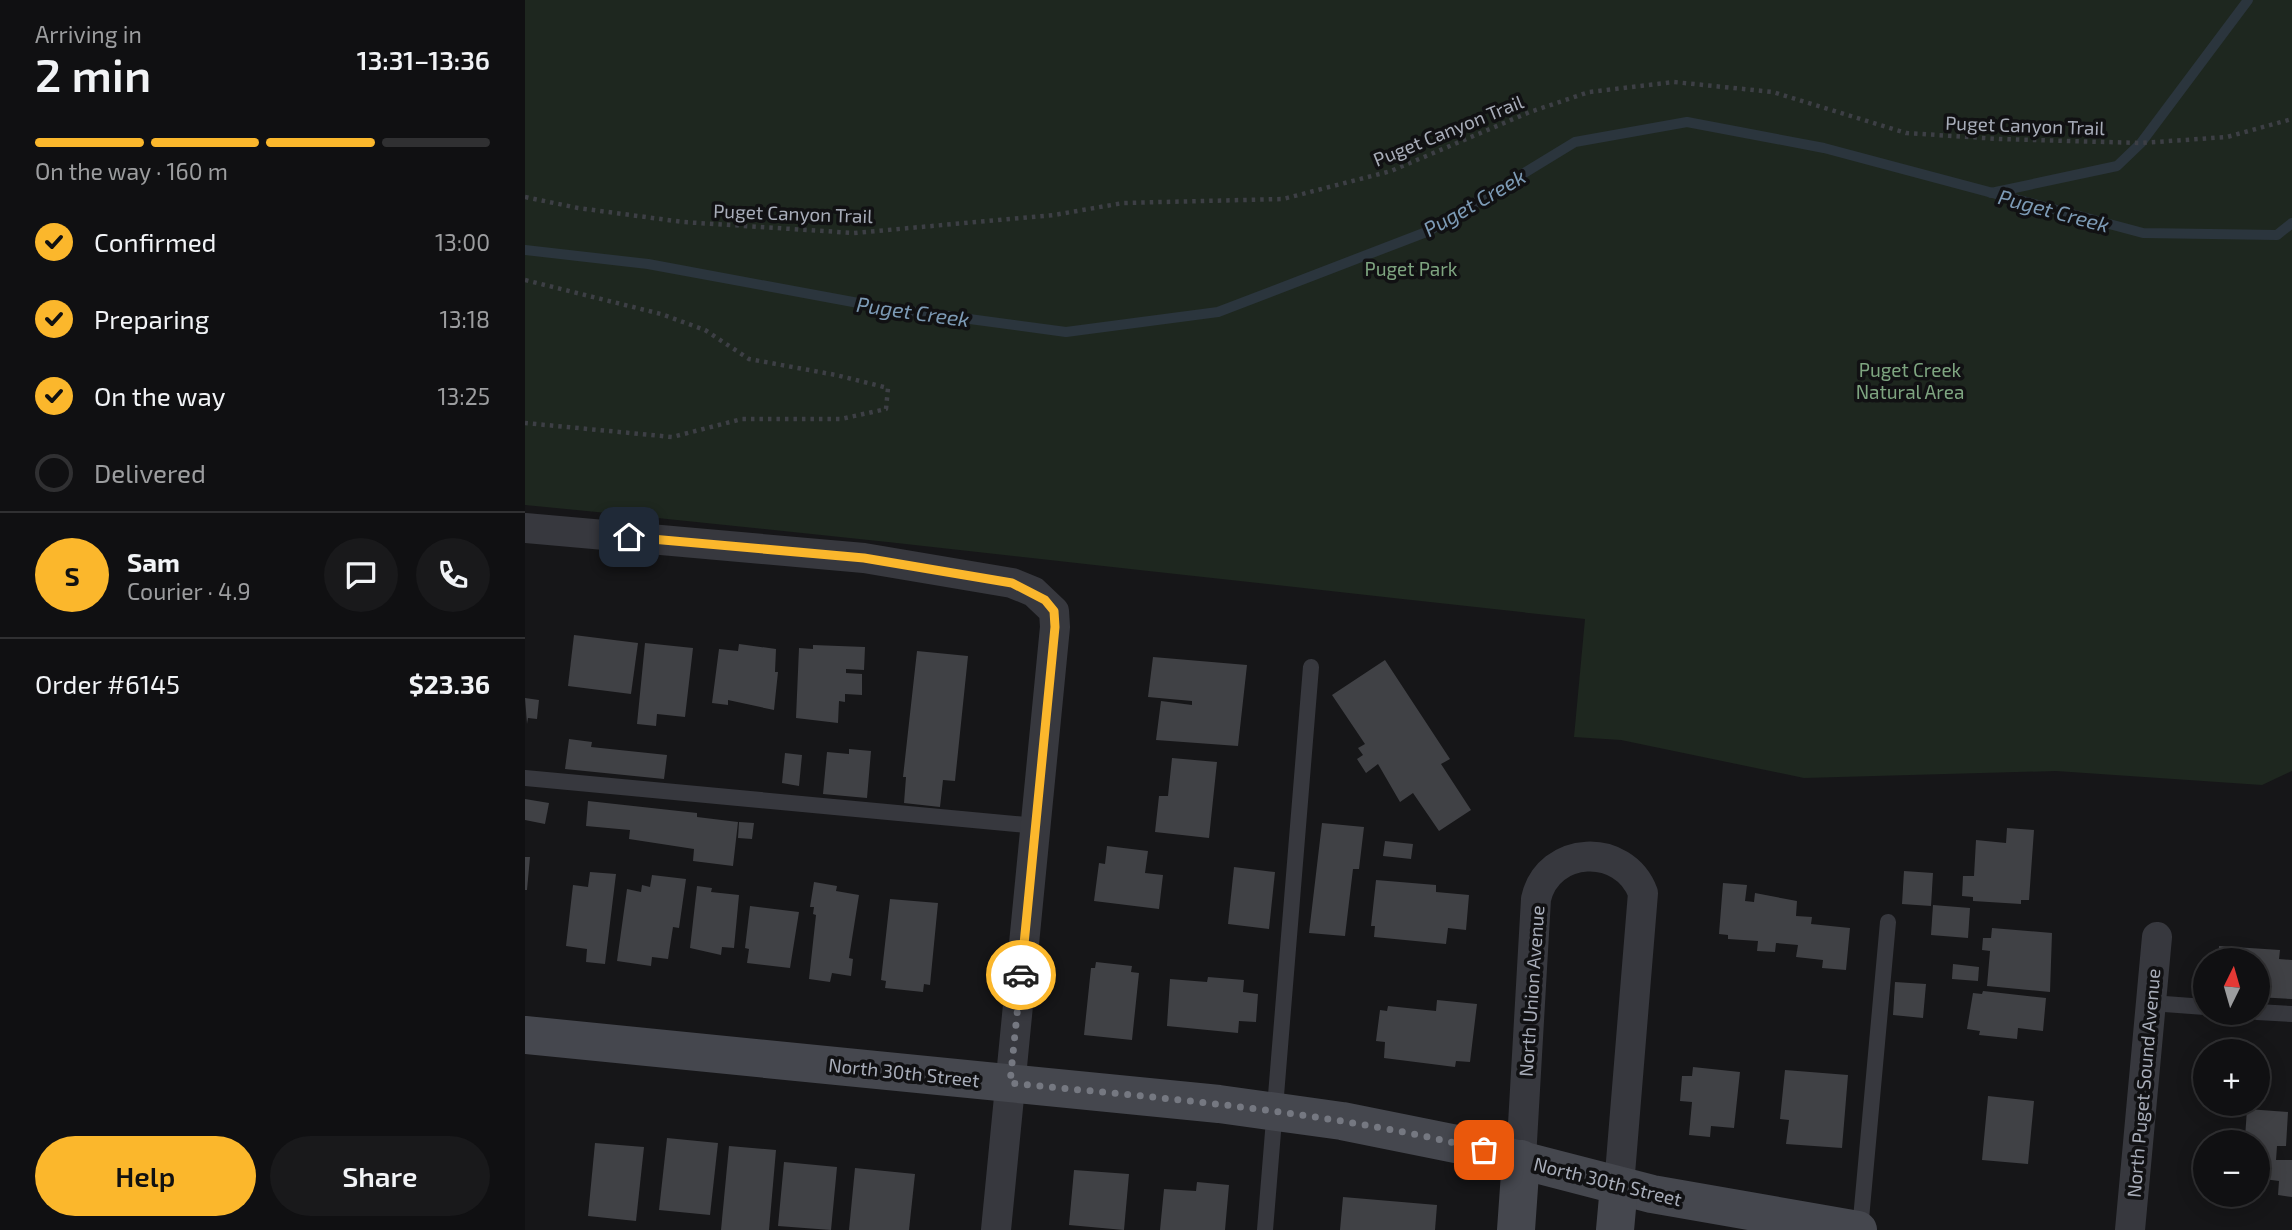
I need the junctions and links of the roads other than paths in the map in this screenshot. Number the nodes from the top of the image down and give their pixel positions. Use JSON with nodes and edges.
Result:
{"nodes":[{"id":1,"x":525,"y":528,"type":"edge"},
{"id":2,"x":1311,"y":667,"type":"dead end"},
{"id":3,"x":525,"y":778,"type":"edge"},
{"id":4,"x":1037,"y":827,"type":"junction"},
{"id":5,"x":1888,"y":922,"type":"dead end"},
{"id":6,"x":2157,"y":937,"type":"dead end"},
{"id":7,"x":2151,"y":1003,"type":"junction"},
{"id":8,"x":2193,"y":1006,"type":"edge"},
{"id":9,"x":2270,"y":1013,"type":"edge"},
{"id":10,"x":2292,"y":1014,"type":"edge"},
{"id":11,"x":525,"y":1035,"type":"edge"},
{"id":12,"x":1010,"y":1083,"type":"junction"},
{"id":13,"x":1277,"y":1112,"type":"junction"},
{"id":14,"x":1521,"y":1159,"type":"junction"},
{"id":15,"x":1619,"y":1186,"type":"junction"},
{"id":16,"x":996,"y":1230,"type":"edge"},
{"id":17,"x":1265,"y":1230,"type":"edge"},
{"id":18,"x":1516,"y":1230,"type":"edge"},
{"id":19,"x":1615,"y":1230,"type":"edge"},
{"id":20,"x":1859,"y":1230,"type":"edge"},
{"id":21,"x":2130,"y":1230,"type":"edge"}],
"edges":[{"from":1,"to":4,"type":"street"},
{"from":2,"to":13,"type":"lane"},
{"from":3,"to":4,"type":"lane"},
{"from":4,"to":12,"type":"street"},
{"from":5,"to":20,"type":"lane"},
{"from":6,"to":7,"type":"street","name":"North Puget Sound Avenue"},
{"from":7,"to":8,"type":"lane"},
{"from":7,"to":21,"type":"street","name":"North Puget Sound Avenue"},
{"from":9,"to":10,"type":"lane"},
{"from":11,"to":12,"type":"main road","name":"North 30th Street"},
{"from":12,"to":13,"type":"main road","name":"North 30th Street"},
{"from":12,"to":16,"type":"street"},
{"from":13,"to":14,"type":"main road","name":"North 30th Street"},
{"from":13,"to":17,"type":"lane"},
{"from":14,"to":15,"type":"main road","name":"North 30th Street"},
{"from":14,"to":15,"type":"street","name":"North Union Avenue"},
{"from":14,"to":18,"type":"main road","name":"North Union Avenue"},
{"from":15,"to":19,"type":"main road","name":"North Union Avenue"},
{"from":15,"to":20,"type":"main road","name":"North 30th Street"}]}
